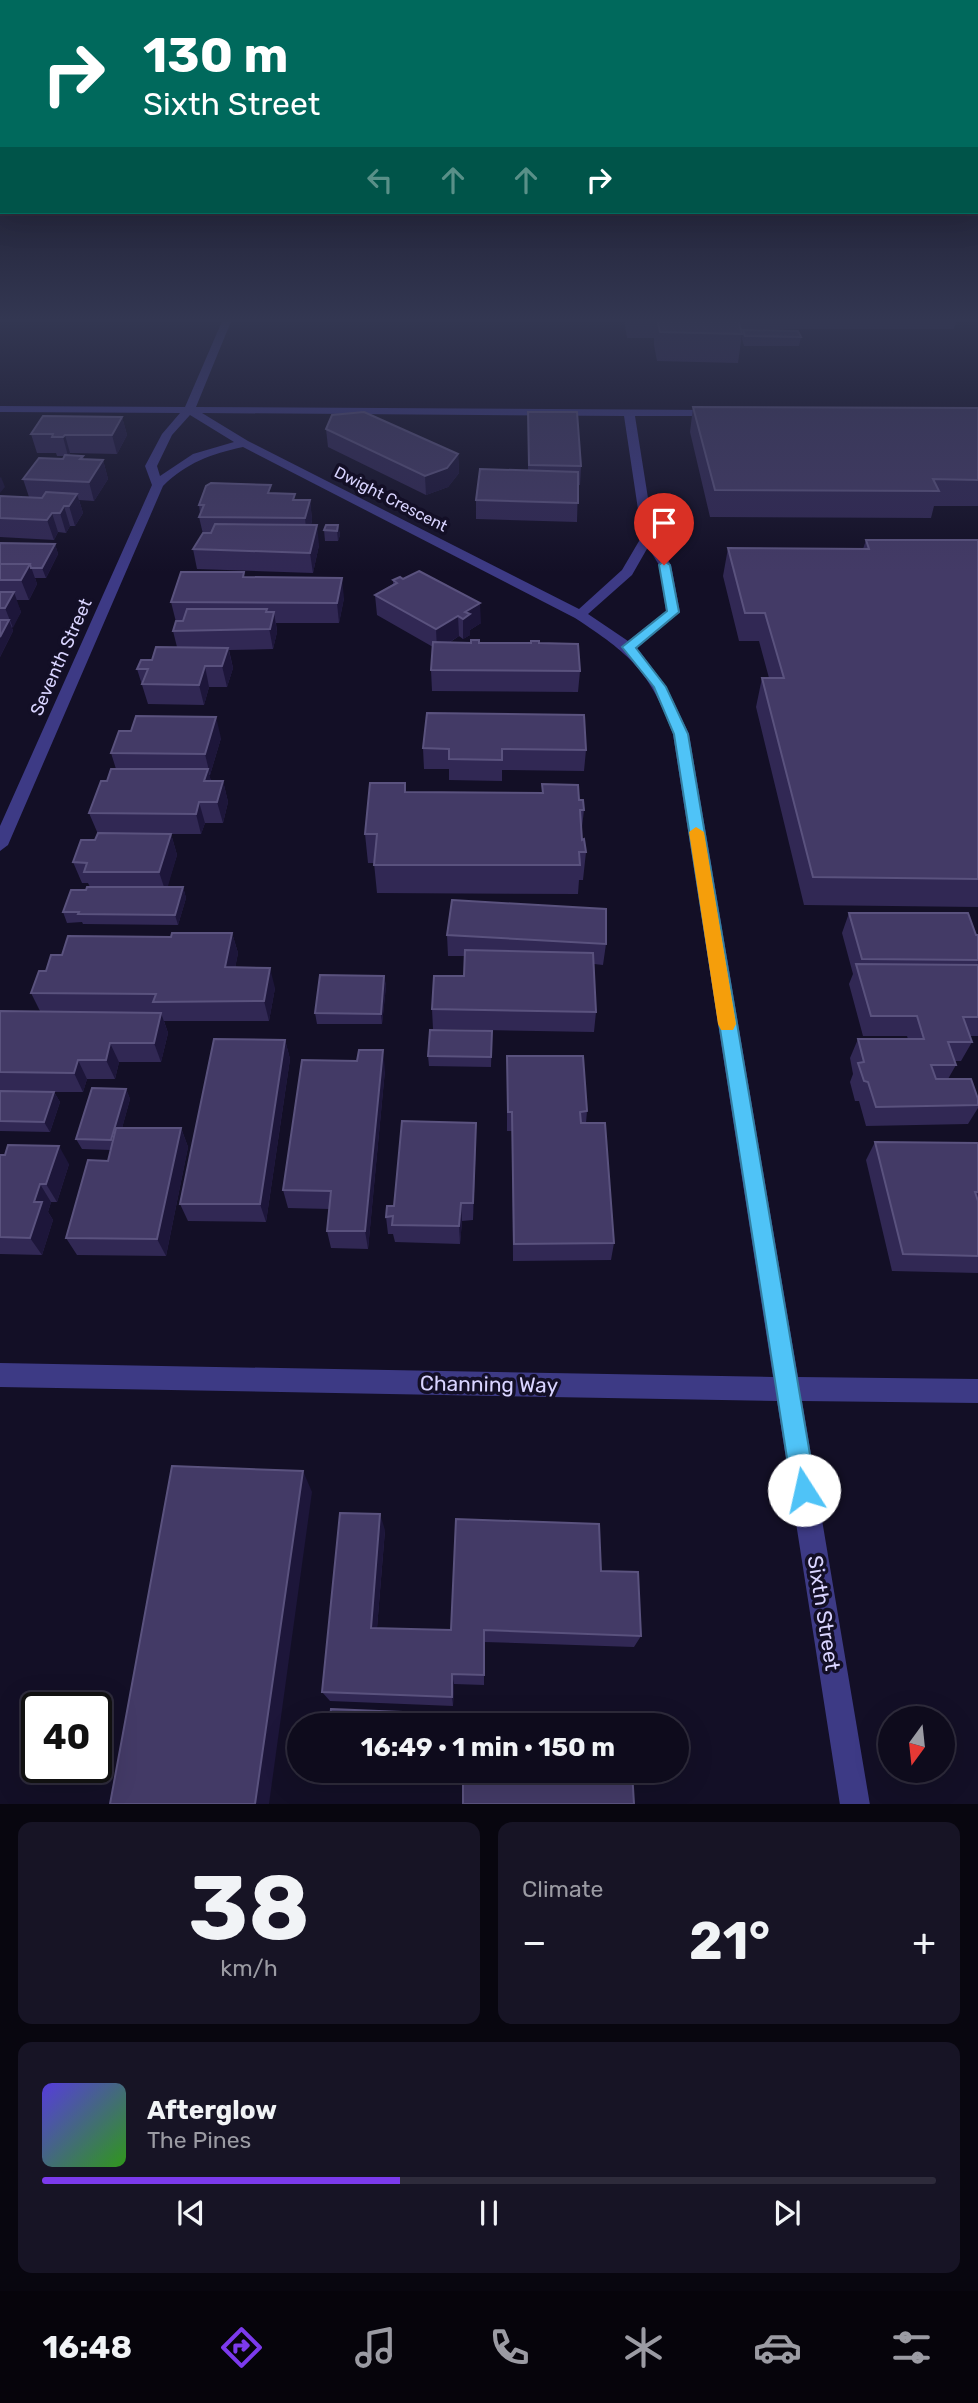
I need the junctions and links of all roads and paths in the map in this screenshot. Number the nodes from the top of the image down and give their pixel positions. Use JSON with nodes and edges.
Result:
{"nodes":[{"id":1,"x":192,"y":403,"type":"edge"},
{"id":2,"x":0,"y":409,"type":"edge"},
{"id":3,"x":189,"y":410,"type":"junction"},
{"id":4,"x":629,"y":413,"type":"junction"},
{"id":5,"x":729,"y":413,"type":"edge"},
{"id":6,"x":244,"y":443,"type":"junction"},
{"id":7,"x":158,"y":485,"type":"junction"},
{"id":8,"x":648,"y":536,"type":"junction"},
{"id":9,"x":580,"y":615,"type":"junction"},
{"id":10,"x":629,"y":647,"type":"junction"},
{"id":11,"x":0,"y":845,"type":"edge"},
{"id":12,"x":0,"y":1375,"type":"edge"},
{"id":13,"x":787,"y":1389,"type":"junction"},
{"id":14,"x":978,"y":1391,"type":"edge"},
{"id":15,"x":855,"y":1804,"type":"edge"}],
"edges":[{"from":1,"to":3,"type":"street","name":"Seventh Street"},
{"from":2,"to":3,"type":"street"},
{"from":3,"to":4,"type":"street"},
{"from":3,"to":6,"type":"street","name":"Dwight Crescent"},
{"from":3,"to":7,"type":"street","name":"Seventh Street"},
{"from":4,"to":5,"type":"street"},
{"from":4,"to":8,"type":"street"},
{"from":6,"to":7,"type":"street","name":"Seventh Street"},
{"from":6,"to":9,"type":"street","name":"Dwight Crescent"},
{"from":7,"to":11,"type":"street","name":"Seventh Street"},
{"from":8,"to":9,"type":"street"},
{"from":8,"to":10,"type":"street"},
{"from":9,"to":10,"type":"street","name":"Sixth Street"},
{"from":10,"to":13,"type":"street","name":"Sixth Street"},
{"from":12,"to":13,"type":"street","name":"Channing Way"},
{"from":13,"to":14,"type":"street","name":"Channing Way"},
{"from":13,"to":15,"type":"street","name":"Sixth Street"}]}
